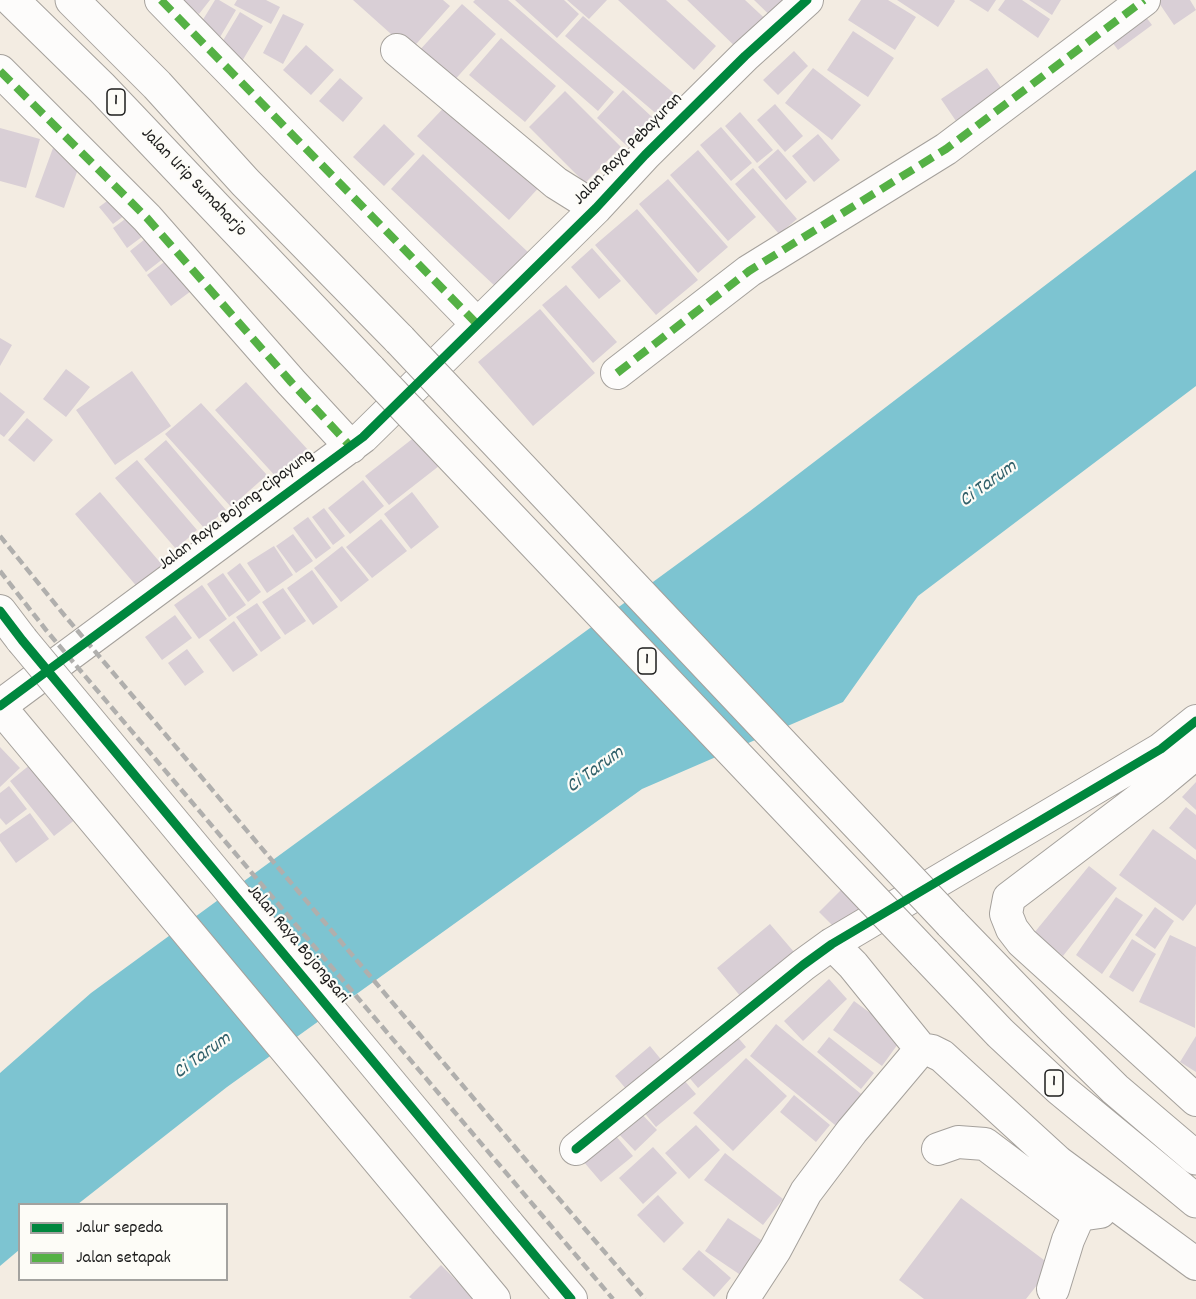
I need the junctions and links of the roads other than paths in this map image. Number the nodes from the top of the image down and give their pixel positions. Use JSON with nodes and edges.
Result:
{"nodes":[{"id":1,"x":12,"y":0,"type":"edge"},
{"id":2,"x":72,"y":0,"type":"edge"},
{"id":3,"x":161,"y":0,"type":"edge"},
{"id":4,"x":807,"y":0,"type":"edge"},
{"id":5,"x":1144,"y":0,"type":"edge"},
{"id":6,"x":397,"y":50,"type":"dead end"},
{"id":7,"x":0,"y":70,"type":"edge"},
{"id":8,"x":596,"y":207,"type":"junction"},
{"id":9,"x":477,"y":324,"type":"junction"},
{"id":10,"x":616,"y":373,"type":"dead end"},
{"id":11,"x":351,"y":447,"type":"junction"},
{"id":12,"x":0,"y":610,"type":"edge"},
{"id":13,"x":0,"y":706,"type":"edge"},
{"id":14,"x":1196,"y":721,"type":"edge"},
{"id":15,"x":1196,"y":753,"type":"edge"},
{"id":16,"x":832,"y":944,"type":"junction"},
{"id":17,"x":921,"y":1048,"type":"junction"},
{"id":18,"x":1196,"y":1100,"type":"edge"},
{"id":19,"x":576,"y":1149,"type":"dead end"},
{"id":20,"x":938,"y":1149,"type":"dead end"},
{"id":21,"x":1196,"y":1158,"type":"edge"},
{"id":22,"x":1196,"y":1201,"type":"edge"},
{"id":23,"x":1122,"y":1209,"type":"junction"},
{"id":24,"x":1079,"y":1215,"type":"junction"},
{"id":25,"x":1196,"y":1264,"type":"edge"},
{"id":26,"x":1053,"y":1289,"type":"dead end"},
{"id":27,"x":494,"y":1299,"type":"edge"},
{"id":28,"x":571,"y":1299,"type":"edge"},
{"id":29,"x":743,"y":1299,"type":"edge"}],
"edges":[{"from":1,"to":22,"type":"highway","name":"Jalan Urip Sumaharjo","number":"1","bridge":true},
{"from":2,"to":21,"type":"highway","number":"1","bridge":true},
{"from":3,"to":9,"type":"street"},
{"from":4,"to":8,"type":"street","name":"Jalan Raya Pebayuran"},
{"from":5,"to":10,"type":"street"},
{"from":6,"to":8,"type":"street"},
{"from":7,"to":11,"type":"street"},
{"from":8,"to":9,"type":"street","name":"Jalan Raya Pebayuran"},
{"from":9,"to":11,"type":"street","name":"Jalan Raya Bojong-Cipayung"},
{"from":11,"to":13,"type":"street","name":"Jalan Raya Bojong-Cipayung"},
{"from":12,"to":28,"type":"street","name":"Jalan Raya Bojongsari","bridge":true},
{"from":13,"to":27,"type":"street"},
{"from":14,"to":16,"type":"street"},
{"from":15,"to":18,"type":"street"},
{"from":16,"to":17,"type":"street"},
{"from":16,"to":19,"type":"street"},
{"from":17,"to":23,"type":"street"},
{"from":17,"to":29,"type":"street"},
{"from":20,"to":24,"type":"street"},
{"from":23,"to":24,"type":"street"},
{"from":23,"to":25,"type":"street"},
{"from":24,"to":26,"type":"street"}]}
